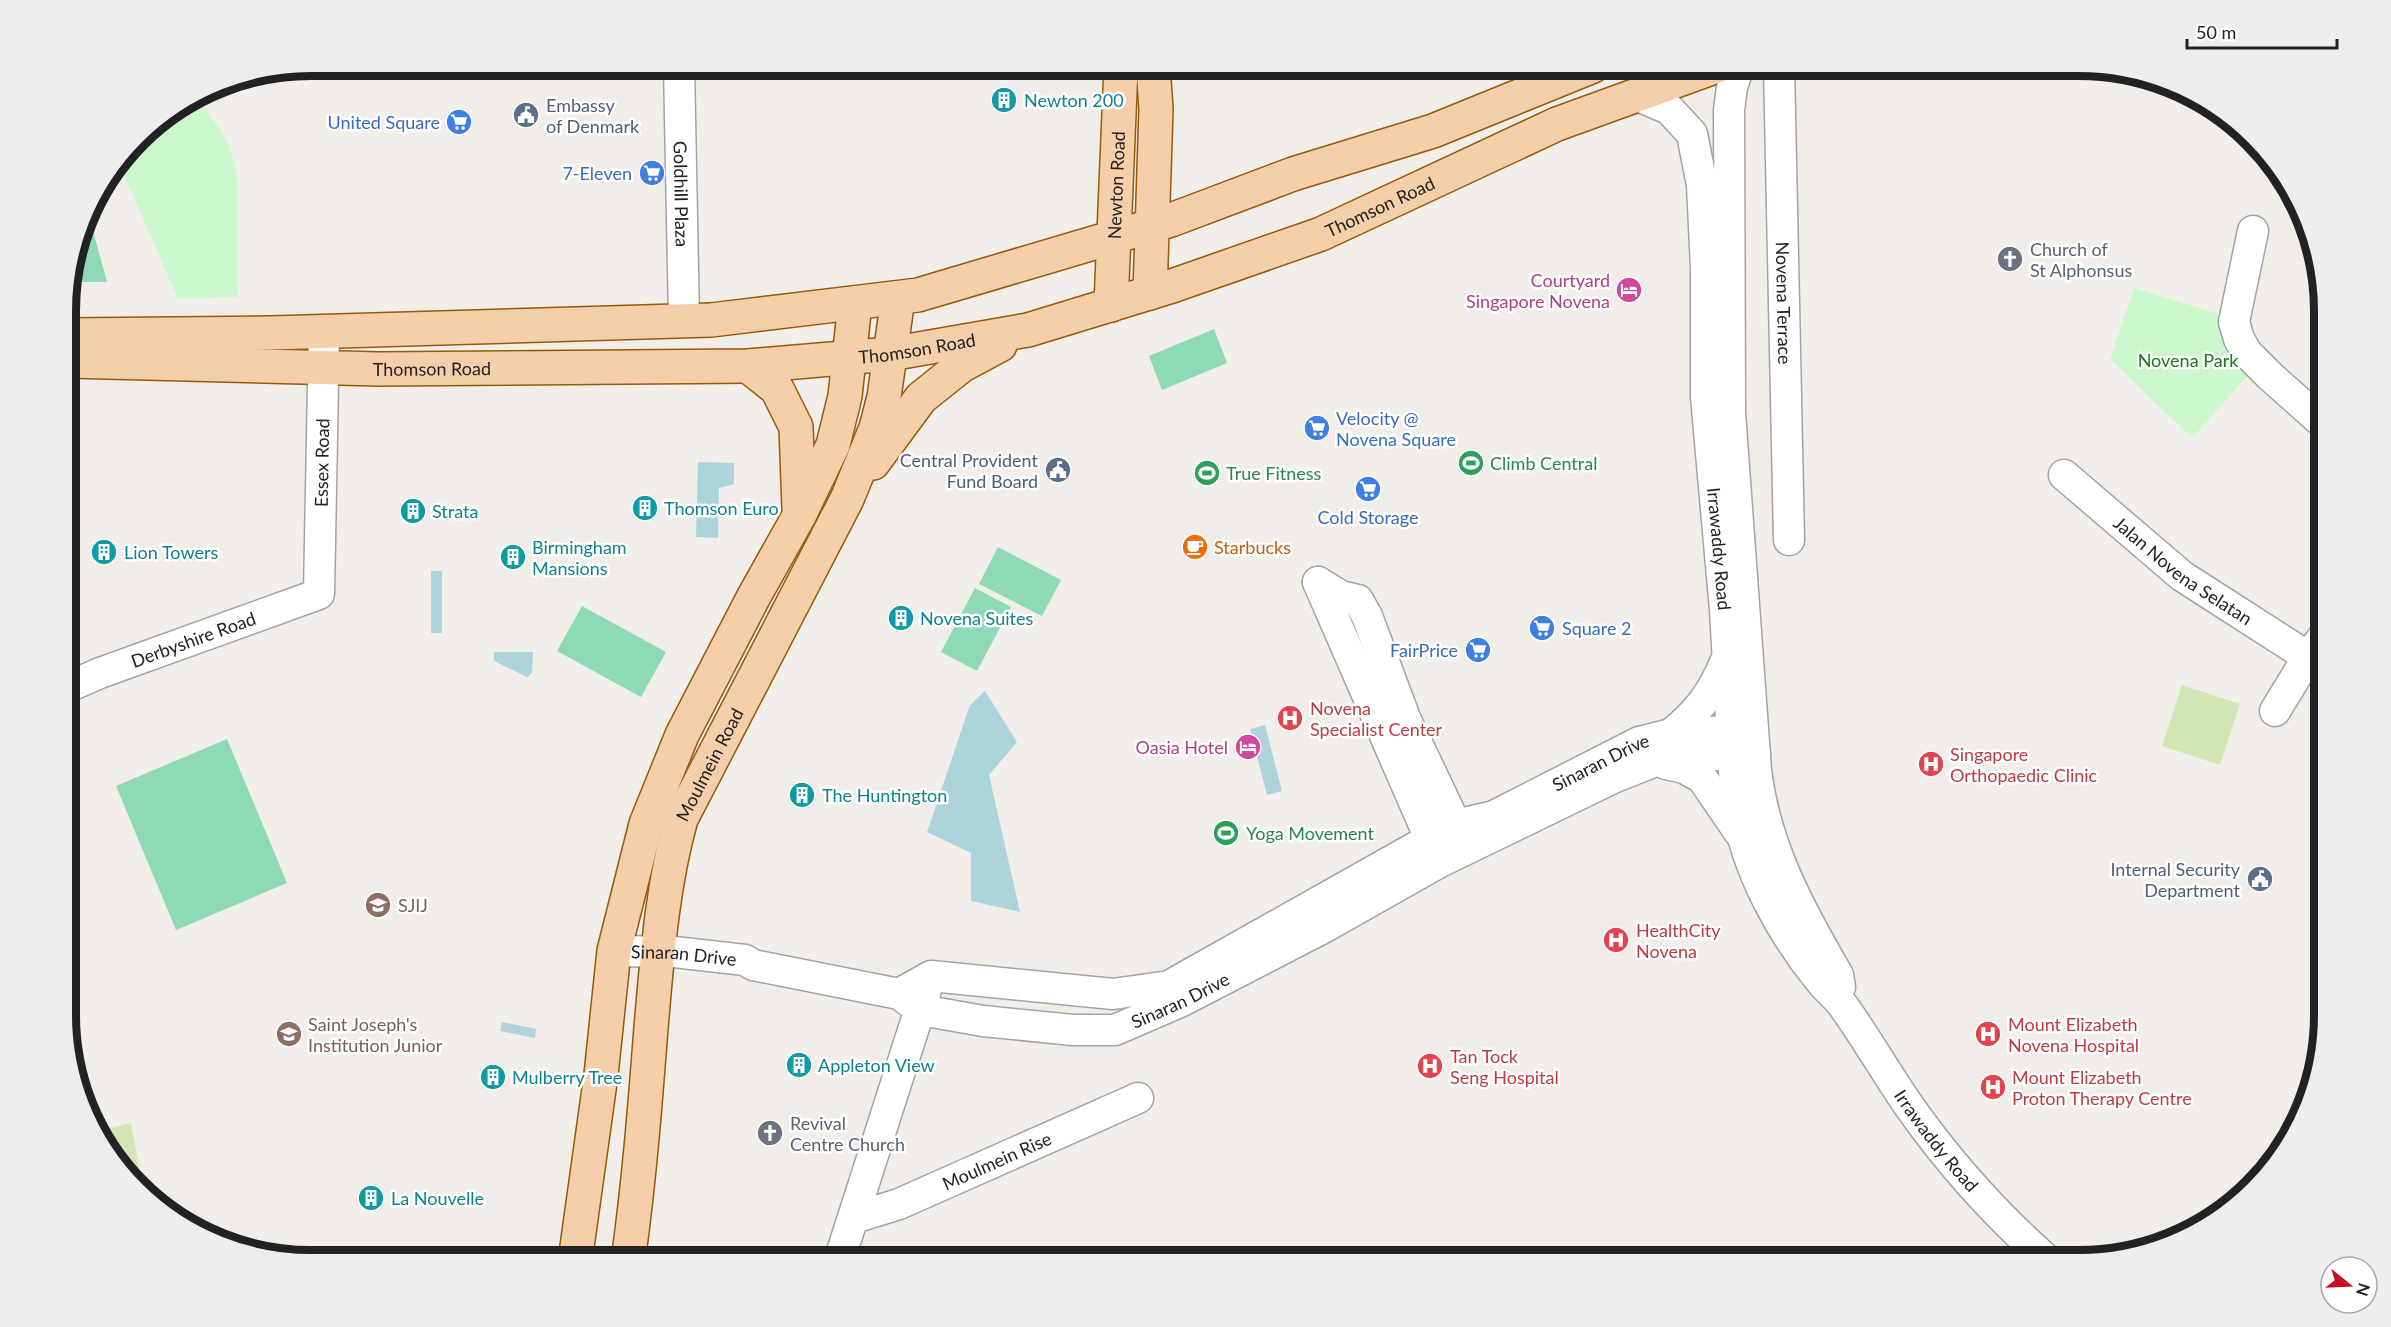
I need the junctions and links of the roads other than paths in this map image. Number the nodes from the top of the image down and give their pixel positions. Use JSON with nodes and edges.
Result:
{"nodes":[{"id":1,"x":679,"y":76,"type":"edge"},
{"id":2,"x":1121,"y":76,"type":"edge"},
{"id":3,"x":1154,"y":76,"type":"edge"},
{"id":4,"x":1568,"y":76,"type":"edge"},
{"id":5,"x":1691,"y":76,"type":"edge"},
{"id":6,"x":1736,"y":76,"type":"edge"},
{"id":7,"x":1779,"y":76,"type":"edge"},
{"id":8,"x":1638,"y":96,"type":"junction"},
{"id":9,"x":1151,"y":226,"type":"junction"},
{"id":10,"x":2253,"y":231,"type":"dead end"},
{"id":11,"x":1112,"y":237,"type":"junction"},
{"id":12,"x":1150,"y":293,"type":"junction"},
{"id":13,"x":898,"y":298,"type":"junction"},
{"id":14,"x":855,"y":303,"type":"junction"},
{"id":15,"x":1111,"y":305,"type":"junction"},
{"id":16,"x":684,"y":320,"type":"junction"},
{"id":17,"x":1028,"y":330,"type":"junction"},
{"id":18,"x":324,"y":331,"type":"junction"},
{"id":19,"x":76,"y":335,"type":"edge"},
{"id":20,"x":890,"y":354,"type":"junction"},
{"id":21,"x":850,"y":357,"type":"junction"},
{"id":22,"x":76,"y":361,"type":"edge"},
{"id":23,"x":323,"y":366,"type":"junction"},
{"id":24,"x":748,"y":366,"type":"junction"},
{"id":25,"x":2314,"y":415,"type":"edge"},
{"id":26,"x":2064,"y":476,"type":"dead end"},
{"id":27,"x":847,"y":499,"type":"junction"},
{"id":28,"x":799,"y":516,"type":"junction"},
{"id":29,"x":1789,"y":540,"type":"dead end"},
{"id":30,"x":319,"y":594,"type":"joint"},
{"id":31,"x":2314,"y":645,"type":"edge"},
{"id":32,"x":2314,"y":649,"type":"edge"},
{"id":33,"x":1727,"y":658,"type":"junction"},
{"id":34,"x":76,"y":684,"type":"edge"},
{"id":35,"x":2275,"y":711,"type":"dead end"},
{"id":36,"x":1671,"y":734,"type":"junction"},
{"id":37,"x":1743,"y":743,"type":"junction"},
{"id":38,"x":1653,"y":762,"type":"junction"},
{"id":39,"x":1741,"y":834,"type":"junction"},
{"id":40,"x":1448,"y":844,"type":"junction"},
{"id":41,"x":614,"y":951,"type":"junction"},
{"id":42,"x":657,"y":961,"type":"junction"},
{"id":43,"x":910,"y":1002,"type":"junction"},
{"id":44,"x":1843,"y":1004,"type":"junction"},
{"id":45,"x":1138,"y":1098,"type":"dead end"},
{"id":46,"x":854,"y":1218,"type":"junction"},
{"id":47,"x":577,"y":1250,"type":"edge"},
{"id":48,"x":629,"y":1250,"type":"edge"},
{"id":49,"x":843,"y":1250,"type":"edge"},
{"id":50,"x":2037,"y":1250,"type":"edge"}],
"edges":[{"from":1,"to":16,"type":"street","name":"Goldhill Plaza"},
{"from":2,"to":11,"type":"main road","name":"Newton Road"},
{"from":3,"to":9,"type":"main road","name":"Newton Road"},
{"from":4,"to":9,"type":"main road"},
{"from":5,"to":8,"type":"main road","name":"Thomson Road"},
{"from":6,"to":37,"type":"street","name":"Irrawaddy Road"},
{"from":7,"to":29,"type":"street","name":"Novena Terrace"},
{"from":8,"to":12,"type":"main road","name":"Thomson Road"},
{"from":8,"to":33,"type":"street","name":"Irrawaddy Road"},
{"from":9,"to":11,"type":"main road"},
{"from":9,"to":12,"type":"main road"},
{"from":10,"to":25,"type":"street"},
{"from":11,"to":13,"type":"main road"},
{"from":11,"to":15,"type":"main road","name":"Newton Road"},
{"from":12,"to":15,"type":"main road","name":"Thomson Road"},
{"from":13,"to":14,"type":"main road"},
{"from":13,"to":20,"type":"main road","name":"Moulmein Road"},
{"from":14,"to":16,"type":"main road"},
{"from":14,"to":21,"type":"main road","name":"Moulmein Road"},
{"from":15,"to":17,"type":"main road","name":"Thomson Road"},
{"from":16,"to":18,"type":"main road"},
{"from":17,"to":20,"type":"main road","name":"Thomson Road"},
{"from":17,"to":27,"type":"main road"},
{"from":18,"to":19,"type":"main road"},
{"from":18,"to":23,"type":"street","name":"Essex Road"},
{"from":20,"to":21,"type":"main road","name":"Thomson Road"},
{"from":20,"to":27,"type":"main road","name":"Moulmein Road"},
{"from":21,"to":24,"type":"main road","name":"Thomson Road"},
{"from":21,"to":28,"type":"main road","name":"Moulmein Road"},
{"from":22,"to":23,"type":"main road","name":"Thomson Road"},
{"from":23,"to":24,"type":"main road","name":"Thomson Road"},
{"from":23,"to":30,"type":"street","name":"Essex Road"},
{"from":24,"to":28,"type":"main road"},
{"from":26,"to":31,"type":"street","name":"Jalan Novena Selatan"},
{"from":27,"to":42,"type":"main road","name":"Moulmein Road"},
{"from":28,"to":41,"type":"main road","name":"Moulmein Road"},
{"from":30,"to":34,"type":"street","name":"Derbyshire Road"},
{"from":32,"to":35,"type":"street"},
{"from":33,"to":36,"type":"street"},
{"from":33,"to":37,"type":"street","name":"Irrawaddy Road"},
{"from":36,"to":37,"type":"street","name":"Sinaran Drive"},
{"from":36,"to":40,"type":"street","name":"Sinaran Drive"},
{"from":37,"to":38,"type":"street","name":"Sinaran Drive"},
{"from":37,"to":39,"type":"street","name":"Irrawaddy Road"},
{"from":37,"to":44,"type":"street","name":"Irrawaddy Road"},
{"from":38,"to":39,"type":"street"},
{"from":38,"to":40,"type":"street","name":"Sinaran Drive"},
{"from":39,"to":44,"type":"street","name":"Irrawaddy Road"},
{"from":40,"to":40,"type":"street"},
{"from":40,"to":43,"type":"street","name":"Sinaran Drive"},
{"from":40,"to":43,"type":"street","name":"Sinaran Drive"},
{"from":41,"to":42,"type":"street","name":"Sinaran Drive"},
{"from":41,"to":47,"type":"main road","name":"Moulmein Road"},
{"from":42,"to":43,"type":"street","name":"Sinaran Drive"},
{"from":42,"to":48,"type":"main road","name":"Moulmein Road"},
{"from":43,"to":46,"type":"street"},
{"from":44,"to":50,"type":"street","name":"Irrawaddy Road"},
{"from":45,"to":46,"type":"street","name":"Moulmein Rise"},
{"from":46,"to":49,"type":"street"}]}
